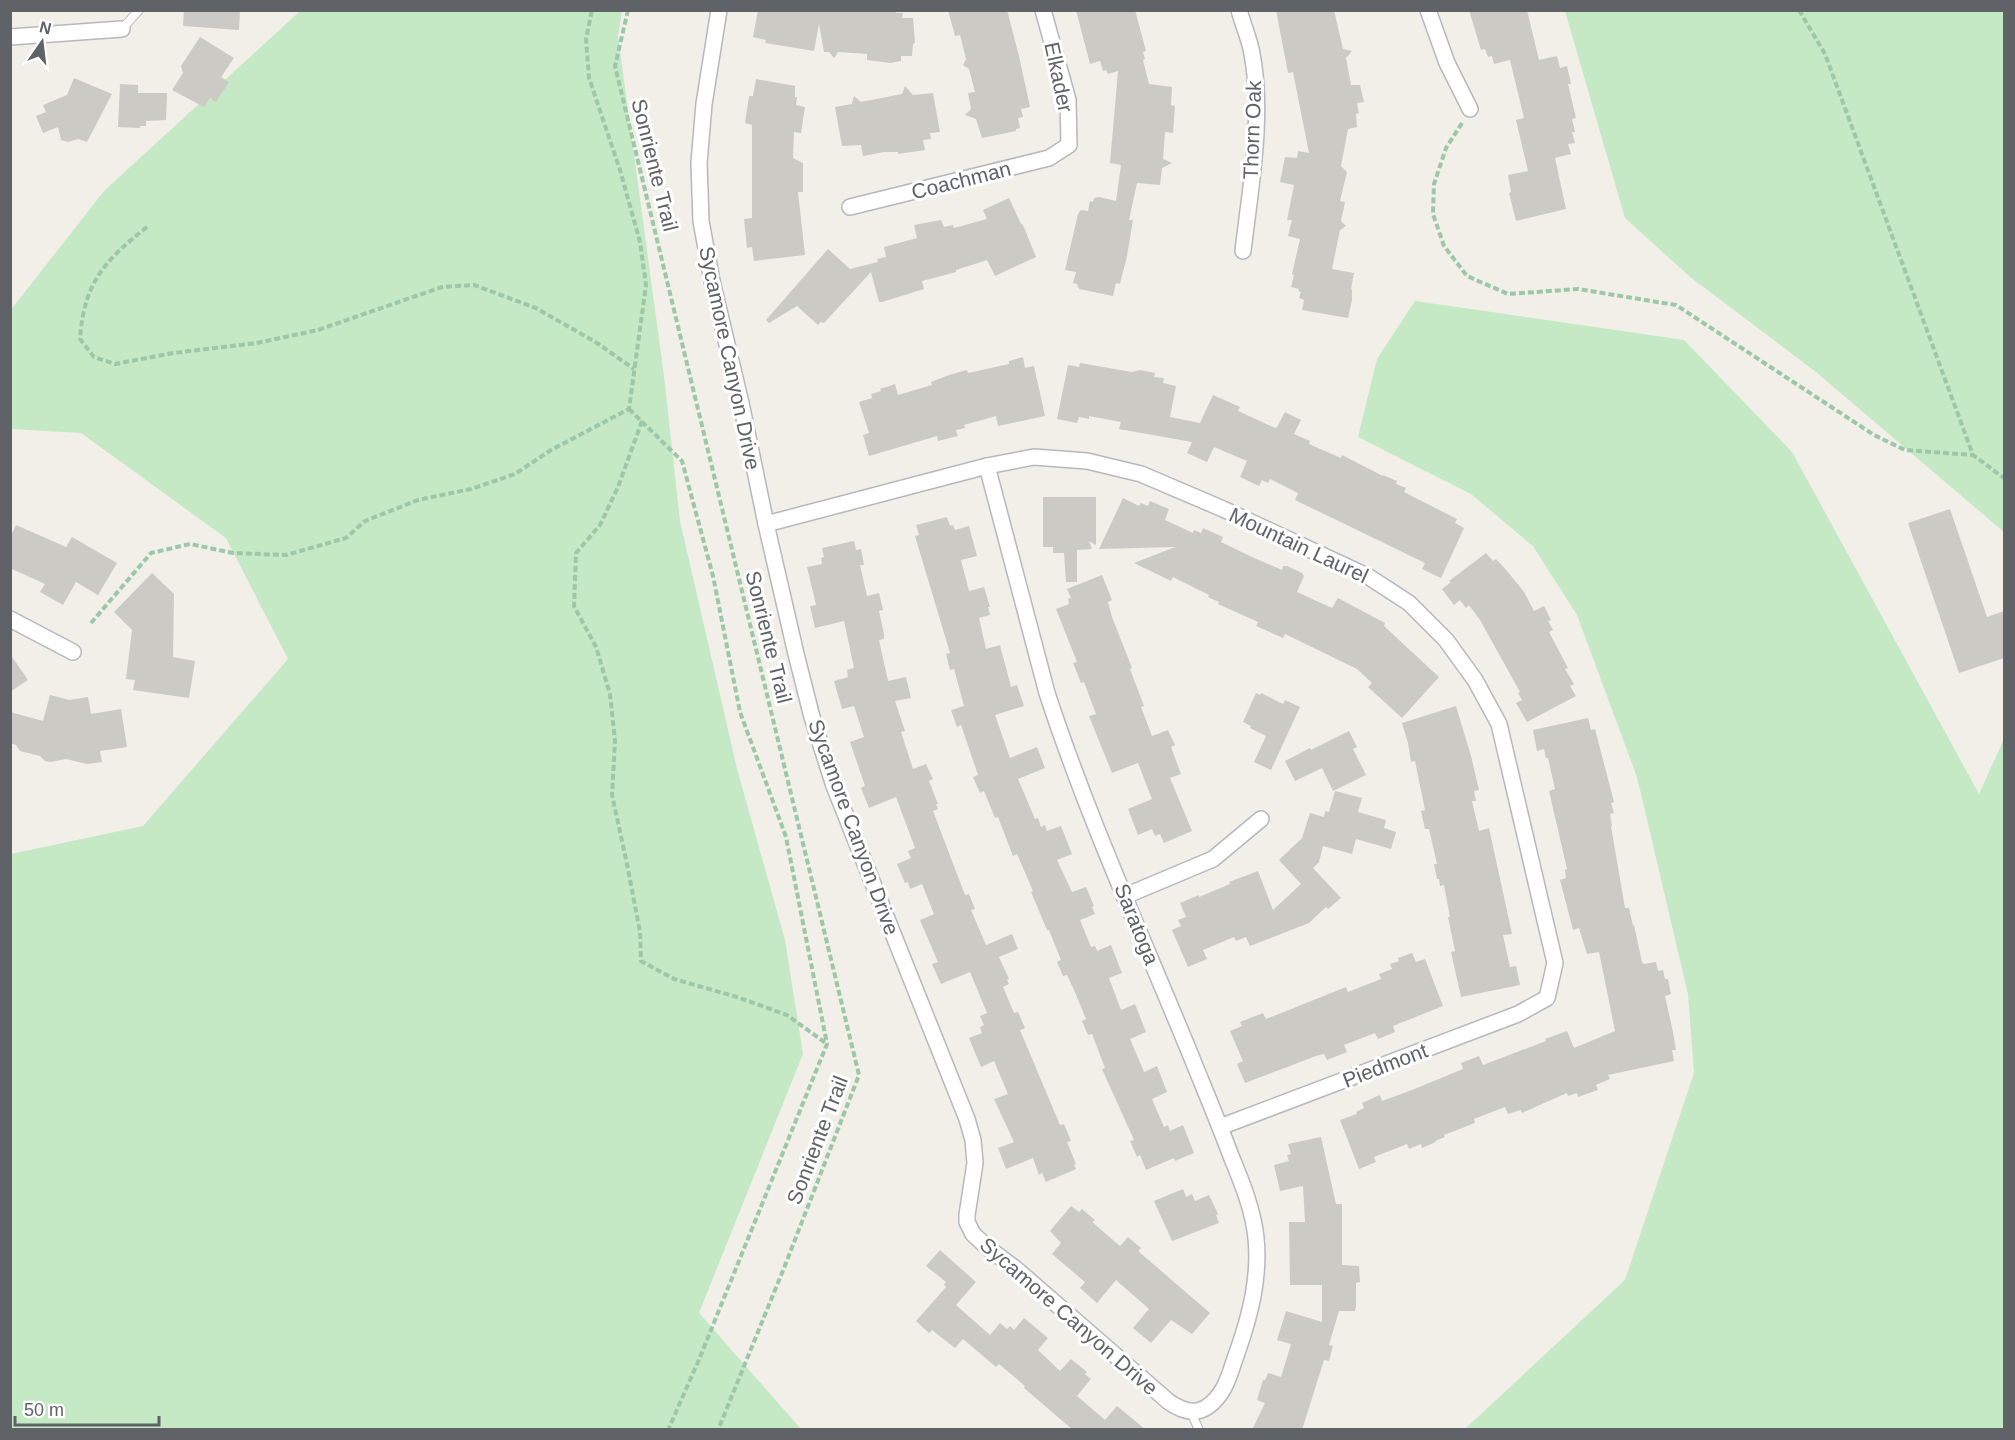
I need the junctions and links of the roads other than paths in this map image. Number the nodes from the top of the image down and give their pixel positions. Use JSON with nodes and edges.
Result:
{"nodes":[{"id":1,"x":139,"y":10,"type":"edge"},
{"id":2,"x":719,"y":10,"type":"edge"},
{"id":3,"x":1043,"y":10,"type":"edge"},
{"id":4,"x":1239,"y":10,"type":"edge"},
{"id":5,"x":1428,"y":10,"type":"edge"},
{"id":6,"x":122,"y":29,"type":"joint"},
{"id":7,"x":10,"y":37,"type":"edge"},
{"id":8,"x":1470,"y":110,"type":"road end"},
{"id":9,"x":1068,"y":145,"type":"joint"},
{"id":10,"x":850,"y":207,"type":"dead end"},
{"id":11,"x":1243,"y":251,"type":"dead end"},
{"id":12,"x":987,"y":466,"type":"junction"},
{"id":13,"x":766,"y":524,"type":"junction"},
{"id":14,"x":10,"y":618,"type":"edge"},
{"id":15,"x":74,"y":652,"type":"dead end"},
{"id":16,"x":1261,"y":819,"type":"dead end"},
{"id":17,"x":1125,"y":896,"type":"junction"},
{"id":18,"x":1547,"y":998,"type":"joint"},
{"id":19,"x":1221,"y":1127,"type":"junction"},
{"id":20,"x":1191,"y":1413,"type":"junction"},
{"id":21,"x":1199,"y":1430,"type":"edge"}],
"edges":[{"from":1,"to":6,"type":"lane"},
{"from":2,"to":13,"type":"street","name":"Sycamore Canyon Drive"},
{"from":3,"to":9,"type":"street","name":"Elkader"},
{"from":4,"to":11,"type":"street","name":"Thorn Oak"},
{"from":5,"to":8,"type":"street"},
{"from":6,"to":7,"type":"street"},
{"from":9,"to":10,"type":"street","name":"Coachman"},
{"from":12,"to":13,"type":"street","name":"Mountain Laurel"},
{"from":12,"to":17,"type":"street","name":"Saratoga"},
{"from":12,"to":18,"type":"street","name":"Mountain Laurel"},
{"from":13,"to":20,"type":"street","name":"Sycamore Canyon Drive"},
{"from":14,"to":15,"type":"street"},
{"from":16,"to":17,"type":"street"},
{"from":17,"to":19,"type":"street","name":"Saratoga"},
{"from":18,"to":19,"type":"street","name":"Piedmont"},
{"from":19,"to":20,"type":"street","name":"Saratoga"},
{"from":20,"to":21,"type":"lane"}]}
